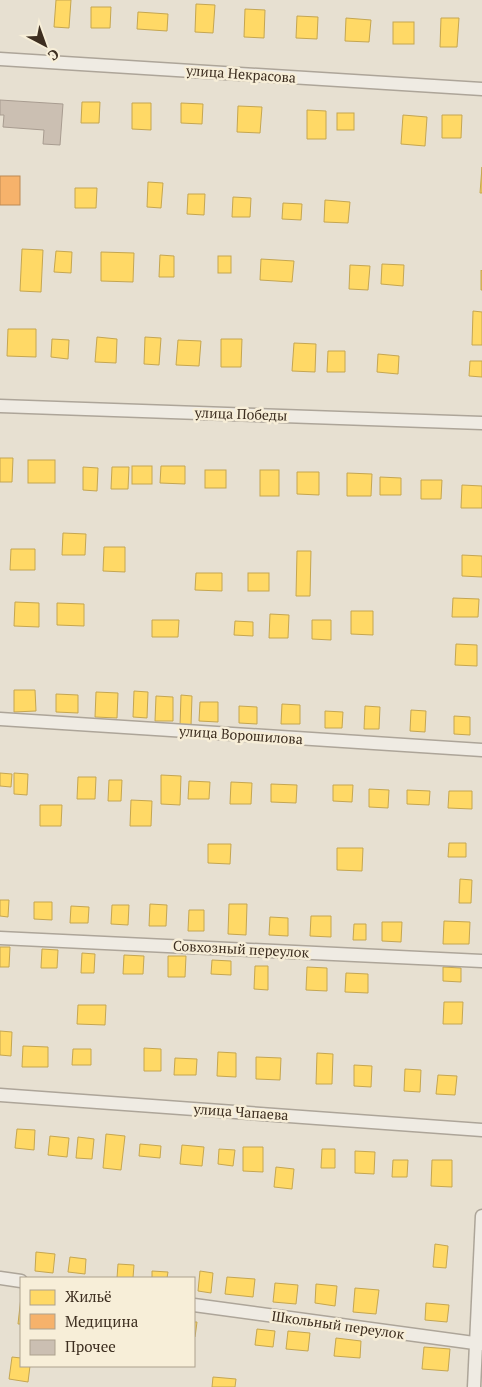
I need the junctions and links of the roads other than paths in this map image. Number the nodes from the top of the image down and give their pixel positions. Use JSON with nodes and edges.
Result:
{"nodes":[{"id":1,"x":0,"y":59,"type":"edge"},
{"id":2,"x":482,"y":89,"type":"edge"},
{"id":3,"x":0,"y":406,"type":"edge"},
{"id":4,"x":482,"y":423,"type":"edge"},
{"id":5,"x":0,"y":719,"type":"edge"},
{"id":6,"x":482,"y":750,"type":"edge"},
{"id":7,"x":0,"y":938,"type":"edge"},
{"id":8,"x":482,"y":961,"type":"edge"},
{"id":9,"x":0,"y":1095,"type":"edge"},
{"id":10,"x":482,"y":1130,"type":"edge"},
{"id":11,"x":482,"y":1216,"type":"edge"},
{"id":12,"x":0,"y":1278,"type":"edge"},
{"id":13,"x":20,"y":1281,"type":"edge"},
{"id":14,"x":195,"y":1305,"type":"edge"},
{"id":15,"x":479,"y":1344,"type":"edge"},
{"id":16,"x":474,"y":1387,"type":"edge"}],
"edges":[{"from":1,"to":2,"type":"street","name":"улица Некрасова"},
{"from":3,"to":4,"type":"street","name":"улица Победы"},
{"from":5,"to":6,"type":"street","name":"улица Ворошилова"},
{"from":7,"to":8,"type":"street","name":"Совхозный переулок"},
{"from":9,"to":10,"type":"street","name":"улица Чапаева"},
{"from":11,"to":15,"type":"street"},
{"from":12,"to":13,"type":"street"},
{"from":14,"to":15,"type":"street","name":"Школьный переулок"},
{"from":15,"to":16,"type":"street"}]}
